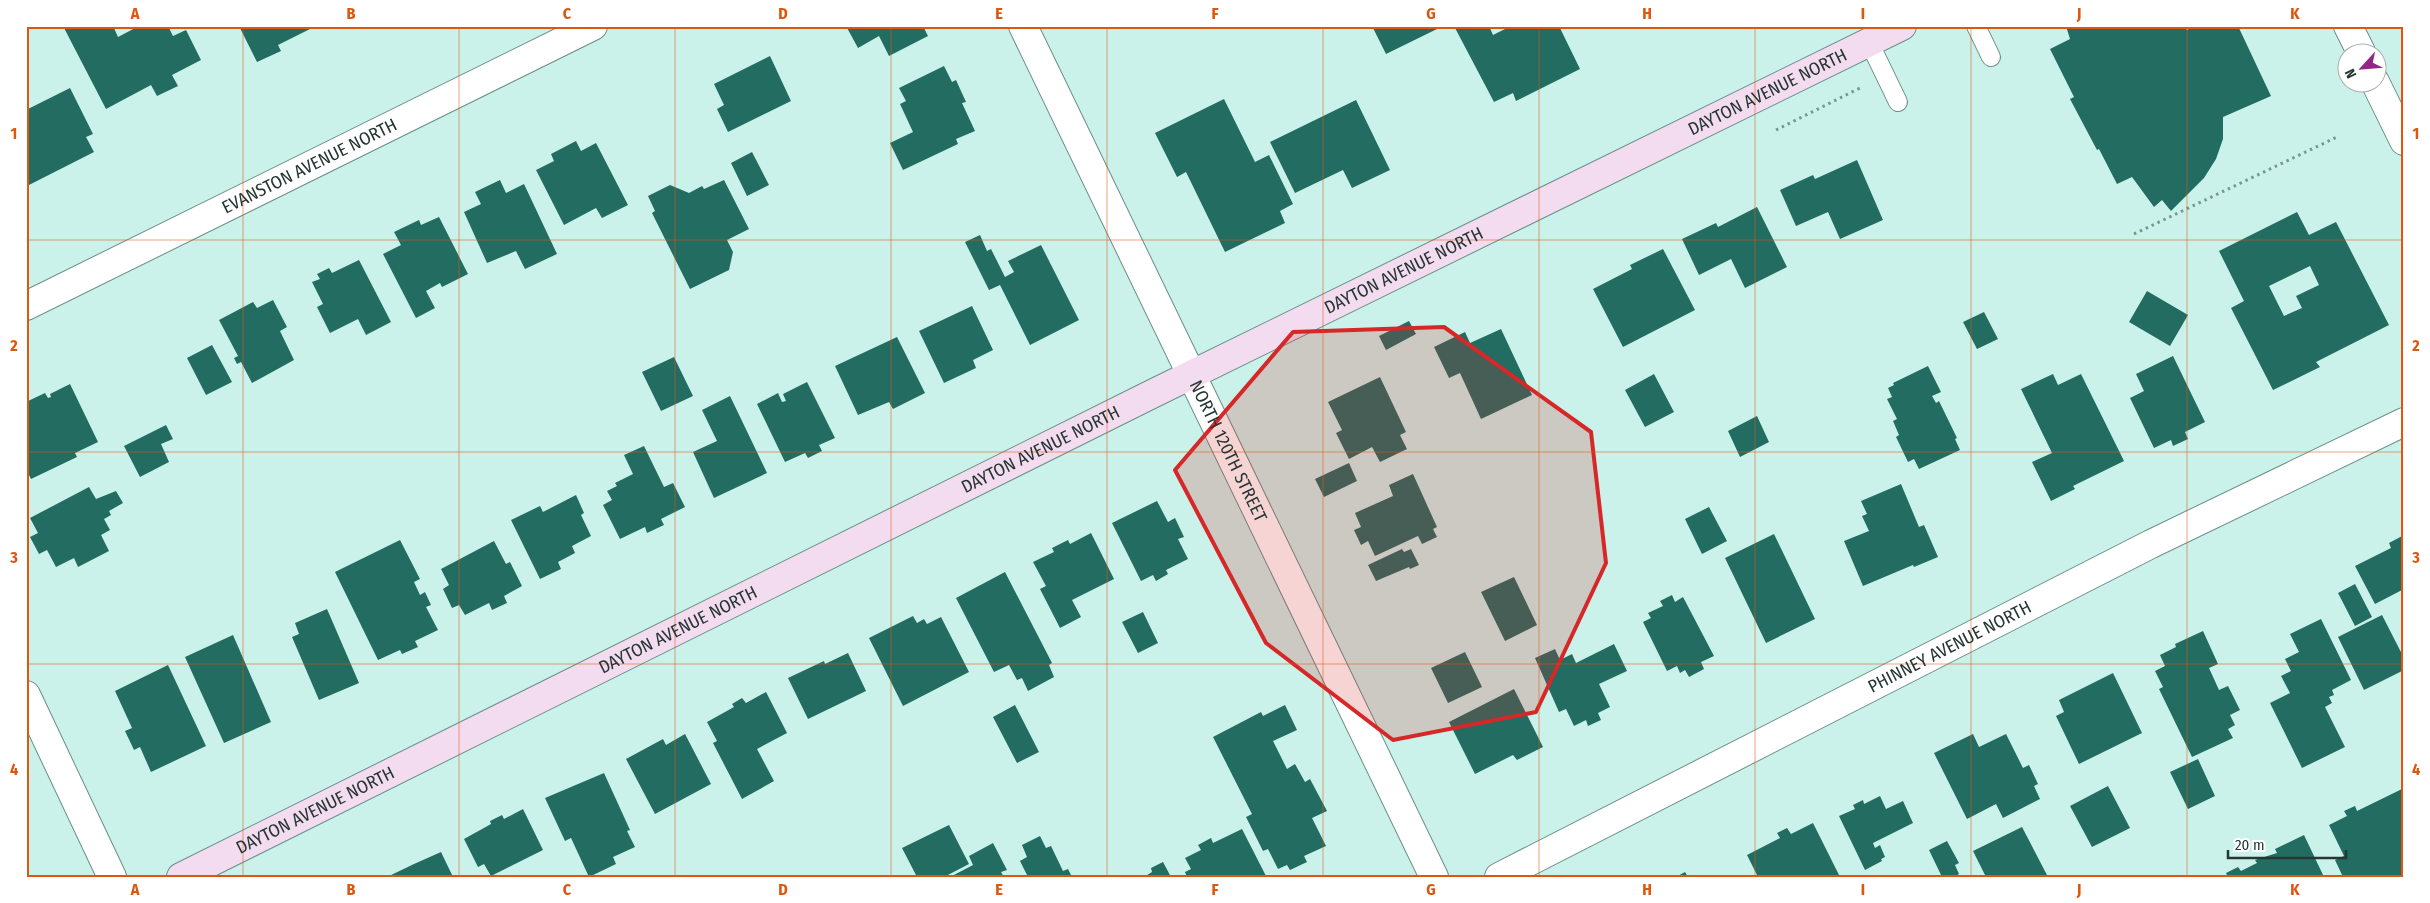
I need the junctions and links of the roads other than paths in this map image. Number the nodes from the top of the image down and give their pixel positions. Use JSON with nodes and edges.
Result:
{"nodes":[{"id":1,"x":593,"y":26,"type":"edge"},
{"id":2,"x":1023,"y":26,"type":"edge"},
{"id":3,"x":1902,"y":26,"type":"edge"},
{"id":4,"x":1976,"y":26,"type":"edge"},
{"id":5,"x":2348,"y":26,"type":"edge"},
{"id":6,"x":1869,"y":42,"type":"junction"},
{"id":7,"x":2356,"y":42,"type":"edge"},
{"id":8,"x":1991,"y":57,"type":"dead end"},
{"id":9,"x":2380,"y":92,"type":"edge"},
{"id":10,"x":1898,"y":102,"type":"dead end"},
{"id":11,"x":2404,"y":141,"type":"edge"},
{"id":12,"x":26,"y":306,"type":"edge"},
{"id":13,"x":1193,"y":374,"type":"junction"},
{"id":14,"x":2404,"y":422,"type":"edge"},
{"id":15,"x":26,"y":695,"type":"edge"},
{"id":16,"x":112,"y":877,"type":"edge"},
{"id":17,"x":181,"y":877,"type":"edge"},
{"id":18,"x":1434,"y":877,"type":"edge"},
{"id":19,"x":1499,"y":877,"type":"edge"}],
"edges":[{"from":1,"to":12,"type":"street","name":"EVANSTON AVENUE NORTH"},
{"from":2,"to":13,"type":"street","name":"NORTH 120TH STREET"},
{"from":3,"to":6,"type":"street","name":"DAYTON AVENUE NORTH"},
{"from":4,"to":8,"type":"lane"},
{"from":5,"to":7,"type":"street"},
{"from":6,"to":10,"type":"lane"},
{"from":6,"to":13,"type":"street","name":"DAYTON AVENUE NORTH"},
{"from":9,"to":11,"type":"street"},
{"from":13,"to":17,"type":"street","name":"DAYTON AVENUE NORTH"},
{"from":13,"to":18,"type":"street","name":"NORTH 120TH STREET"},
{"from":14,"to":19,"type":"street","name":"PHINNEY AVENUE NORTH"},
{"from":15,"to":16,"type":"street"}]}
